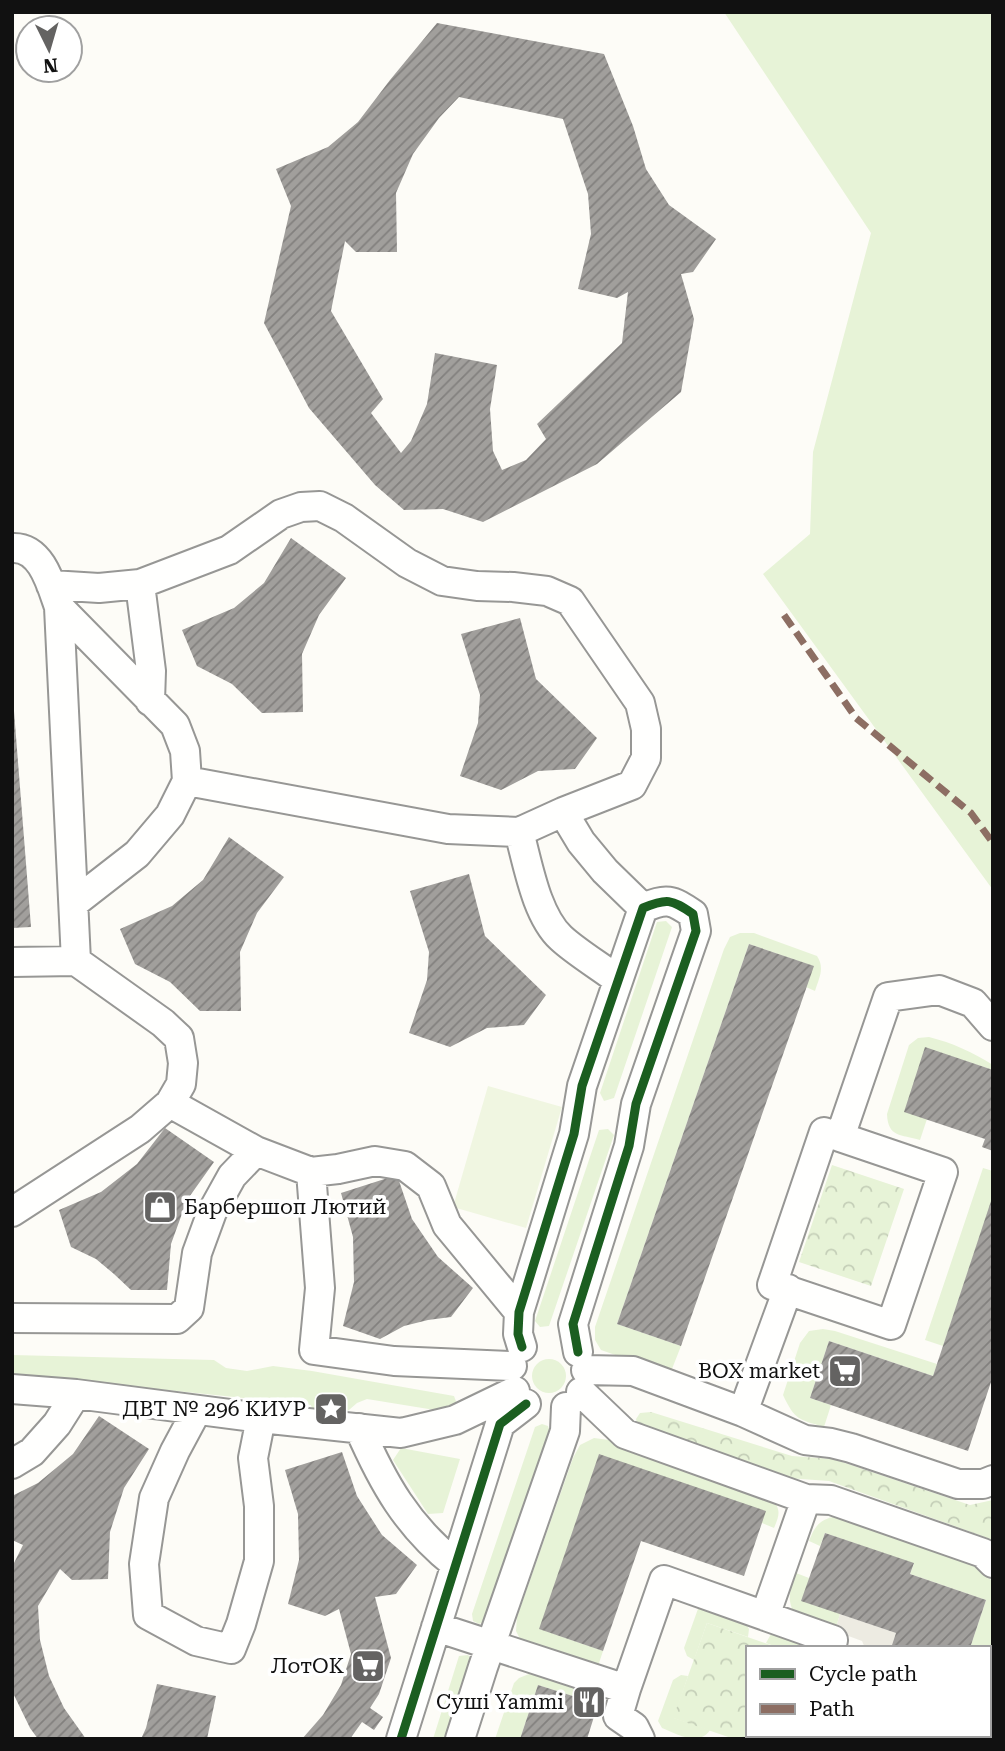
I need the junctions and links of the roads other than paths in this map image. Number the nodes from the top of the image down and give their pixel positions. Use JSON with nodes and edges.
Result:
{"nodes":[{"id":1,"x":12,"y":548,"type":"edge"},
{"id":2,"x":140,"y":584,"type":"junction"},
{"id":3,"x":55,"y":596,"type":"junction"},
{"id":4,"x":150,"y":701,"type":"junction"},
{"id":5,"x":187,"y":780,"type":"junction"},
{"id":6,"x":563,"y":812,"type":"junction"},
{"id":7,"x":519,"y":832,"type":"junction"},
{"id":8,"x":74,"y":903,"type":"junction"},
{"id":9,"x":643,"y":908,"type":"junction"},
{"id":10,"x":76,"y":961,"type":"junction"},
{"id":11,"x":12,"y":962,"type":"edge"},
{"id":12,"x":618,"y":980,"type":"junction"},
{"id":13,"x":993,"y":1026,"type":"edge"},
{"id":14,"x":170,"y":1103,"type":"junction"},
{"id":15,"x":839,"y":1137,"type":"junction"},
{"id":16,"x":256,"y":1151,"type":"junction"},
{"id":17,"x":311,"y":1172,"type":"junction"},
{"id":18,"x":12,"y":1212,"type":"edge"},
{"id":19,"x":788,"y":1289,"type":"junction"},
{"id":20,"x":519,"y":1312,"type":"junction"},
{"id":21,"x":12,"y":1318,"type":"edge"},
{"id":22,"x":519,"y":1377,"type":"junction"},
{"id":23,"x":578,"y":1380,"type":"junction"},
{"id":24,"x":12,"y":1389,"type":"edge"},
{"id":25,"x":76,"y":1395,"type":"junction"},
{"id":26,"x":197,"y":1410,"type":"junction"},
{"id":27,"x":743,"y":1412,"type":"junction"},
{"id":28,"x":261,"y":1418,"type":"junction"},
{"id":29,"x":359,"y":1428,"type":"junction"},
{"id":30,"x":12,"y":1464,"type":"edge"},
{"id":31,"x":993,"y":1480,"type":"edge"},
{"id":32,"x":806,"y":1499,"type":"junction"},
{"id":33,"x":993,"y":1563,"type":"edge"},
{"id":34,"x":455,"y":1564,"type":"junction"},
{"id":35,"x":765,"y":1616,"type":"junction"},
{"id":36,"x":436,"y":1628,"type":"junction"},
{"id":37,"x":490,"y":1646,"type":"junction"},
{"id":38,"x":832,"y":1646,"type":"edge"},
{"id":39,"x":626,"y":1689,"type":"junction"},
{"id":40,"x":401,"y":1739,"type":"edge"},
{"id":41,"x":460,"y":1739,"type":"edge"},
{"id":42,"x":640,"y":1739,"type":"edge"}],
"edges":[{"from":1,"to":3,"type":"street"},
{"from":2,"to":3,"type":"street"},
{"from":2,"to":4,"type":"street"},
{"from":2,"to":6,"type":"street"},
{"from":3,"to":4,"type":"street"},
{"from":3,"to":8,"type":"street"},
{"from":4,"to":5,"type":"street"},
{"from":5,"to":7,"type":"street"},
{"from":5,"to":8,"type":"street"},
{"from":6,"to":7,"type":"street"},
{"from":6,"to":9,"type":"street"},
{"from":7,"to":12,"type":"street"},
{"from":8,"to":10,"type":"street"},
{"from":9,"to":12,"type":"street"},
{"from":9,"to":23,"type":"street"},
{"from":10,"to":11,"type":"street"},
{"from":10,"to":14,"type":"street"},
{"from":12,"to":20,"type":"street"},
{"from":13,"to":15,"type":"street"},
{"from":14,"to":16,"type":"street"},
{"from":14,"to":18,"type":"street"},
{"from":15,"to":19,"type":"street"},
{"from":15,"to":19,"type":"street"},
{"from":16,"to":17,"type":"street"},
{"from":16,"to":21,"type":"street"},
{"from":17,"to":20,"type":"street"},
{"from":17,"to":22,"type":"street"},
{"from":19,"to":27,"type":"street"},
{"from":20,"to":22,"type":"street"},
{"from":22,"to":23,"type":"street"},
{"from":22,"to":23,"type":"street"},
{"from":22,"to":29,"type":"street"},
{"from":22,"to":34,"type":"street"},
{"from":23,"to":27,"type":"street"},
{"from":23,"to":32,"type":"street"},
{"from":23,"to":37,"type":"street"},
{"from":24,"to":25,"type":"street"},
{"from":25,"to":26,"type":"street"},
{"from":25,"to":30,"type":"street"},
{"from":26,"to":28,"type":"street"},
{"from":26,"to":28,"type":"street"},
{"from":27,"to":31,"type":"street"},
{"from":28,"to":29,"type":"street"},
{"from":29,"to":34,"type":"street"},
{"from":32,"to":33,"type":"street"},
{"from":32,"to":35,"type":"street"},
{"from":34,"to":36,"type":"street"},
{"from":35,"to":38,"type":"street"},
{"from":35,"to":39,"type":"street"},
{"from":36,"to":37,"type":"street"},
{"from":36,"to":40,"type":"street"},
{"from":37,"to":39,"type":"street"},
{"from":37,"to":41,"type":"street"},
{"from":39,"to":42,"type":"street"}]}
